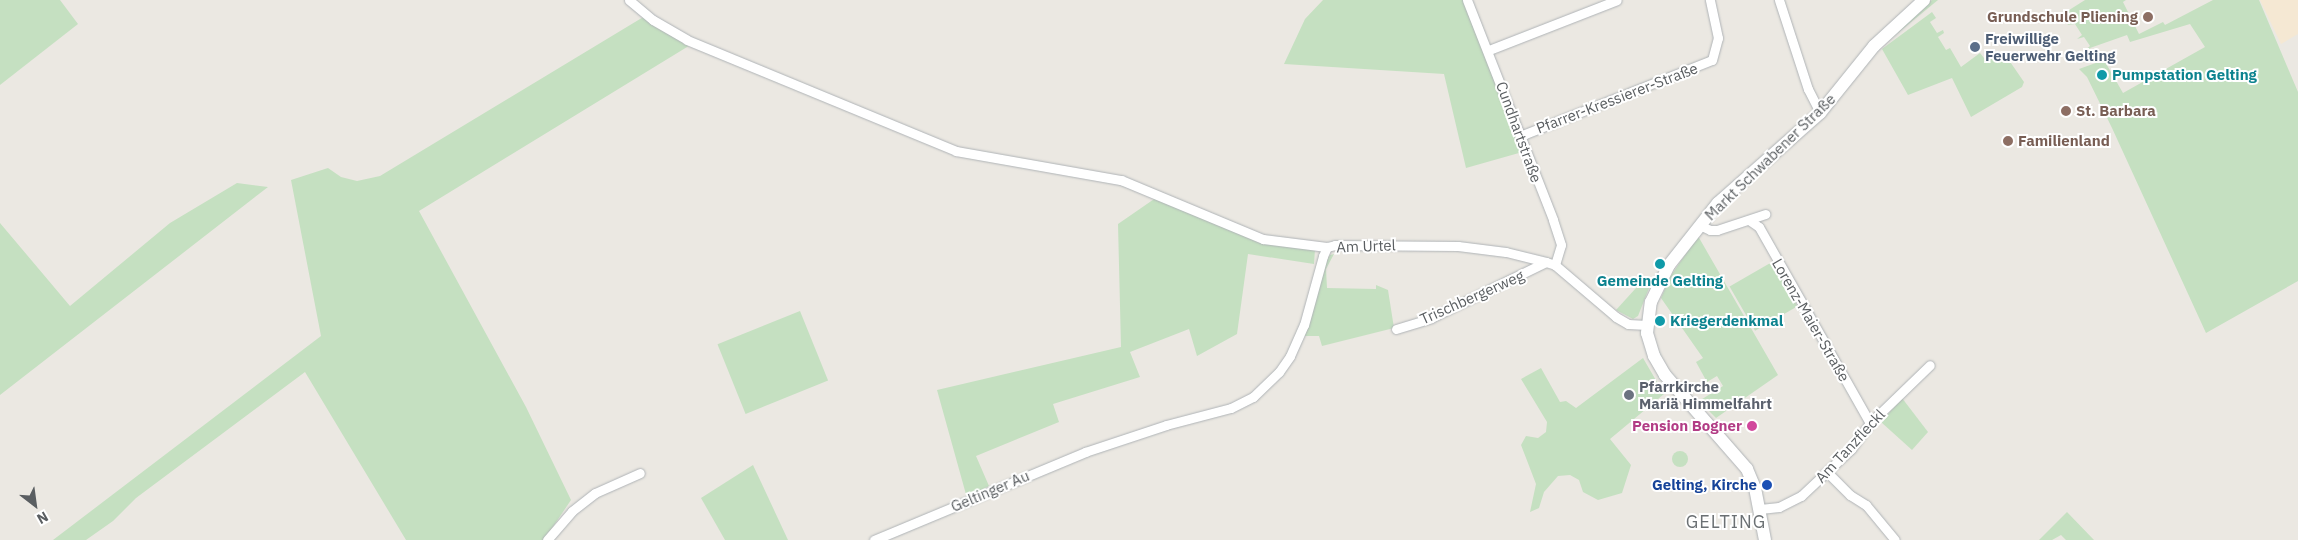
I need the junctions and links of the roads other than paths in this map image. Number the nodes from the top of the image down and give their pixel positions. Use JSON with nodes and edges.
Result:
{"nodes":[{"id":1,"x":629,"y":0,"type":"edge"},
{"id":2,"x":1467,"y":0,"type":"edge"},
{"id":3,"x":1617,"y":0,"type":"edge"},
{"id":4,"x":1710,"y":0,"type":"edge"},
{"id":5,"x":1778,"y":0,"type":"edge"},
{"id":6,"x":1924,"y":0,"type":"edge"},
{"id":7,"x":1489,"y":50,"type":"junction"},
{"id":8,"x":1820,"y":113,"type":"junction"},
{"id":9,"x":1520,"y":136,"type":"junction"},
{"id":10,"x":1765,"y":214,"type":"dead end"},
{"id":11,"x":1748,"y":220,"type":"junction"},
{"id":12,"x":1700,"y":224,"type":"junction"},
{"id":13,"x":1327,"y":247,"type":"junction"},
{"id":14,"x":1551,"y":264,"type":"junction"},
{"id":15,"x":1647,"y":325,"type":"junction"},
{"id":16,"x":1396,"y":329,"type":"dead end"},
{"id":17,"x":1930,"y":365,"type":"dead end"},
{"id":18,"x":1870,"y":423,"type":"junction"},
{"id":19,"x":1106,"y":444,"type":"joint"},
{"id":20,"x":1827,"y":472,"type":"junction"},
{"id":21,"x":640,"y":473,"type":"dead end"},
{"id":22,"x":1760,"y":509,"type":"junction"},
{"id":23,"x":547,"y":540,"type":"edge"},
{"id":24,"x":874,"y":540,"type":"edge"},
{"id":25,"x":1765,"y":540,"type":"edge"},
{"id":26,"x":1895,"y":540,"type":"edge"}],
"edges":[{"from":1,"to":13,"type":"street"},
{"from":2,"to":7,"type":"street","name":"Cundhartstraße"},
{"from":3,"to":7,"type":"street"},
{"from":4,"to":9,"type":"street","name":"Pfarrer-Kressierer-Straße"},
{"from":5,"to":8,"type":"street"},
{"from":6,"to":8,"type":"main road","name":"Markt Schwabener Straße"},
{"from":7,"to":9,"type":"street","name":"Cundhartstraße"},
{"from":8,"to":12,"type":"main road","name":"Markt Schwabener Straße"},
{"from":9,"to":14,"type":"street","name":"Cundhartstraße"},
{"from":10,"to":11,"type":"street"},
{"from":11,"to":12,"type":"street"},
{"from":11,"to":18,"type":"street","name":"Lorenz-Maier-Straße"},
{"from":12,"to":15,"type":"main road","name":"Markt Schwabener Straße"},
{"from":13,"to":14,"type":"street","name":"Am Urtel"},
{"from":13,"to":19,"type":"street","name":"Am Urtel"},
{"from":14,"to":15,"type":"street","name":"Am Urtel"},
{"from":14,"to":16,"type":"street","name":"Trischbergerweg"},
{"from":15,"to":22,"type":"main road","name":"Markt Schwabener Straße"},
{"from":17,"to":18,"type":"street","name":"Am Tanzfleckl"},
{"from":18,"to":20,"type":"street","name":"Am Tanzfleckl"},
{"from":19,"to":24,"type":"street","name":"Geltinger Au"},
{"from":20,"to":22,"type":"street","name":"Am Tanzfleckl"},
{"from":20,"to":26,"type":"street"},
{"from":21,"to":23,"type":"street"},
{"from":22,"to":25,"type":"main road","name":"Markt Schwabener Straße"}]}
